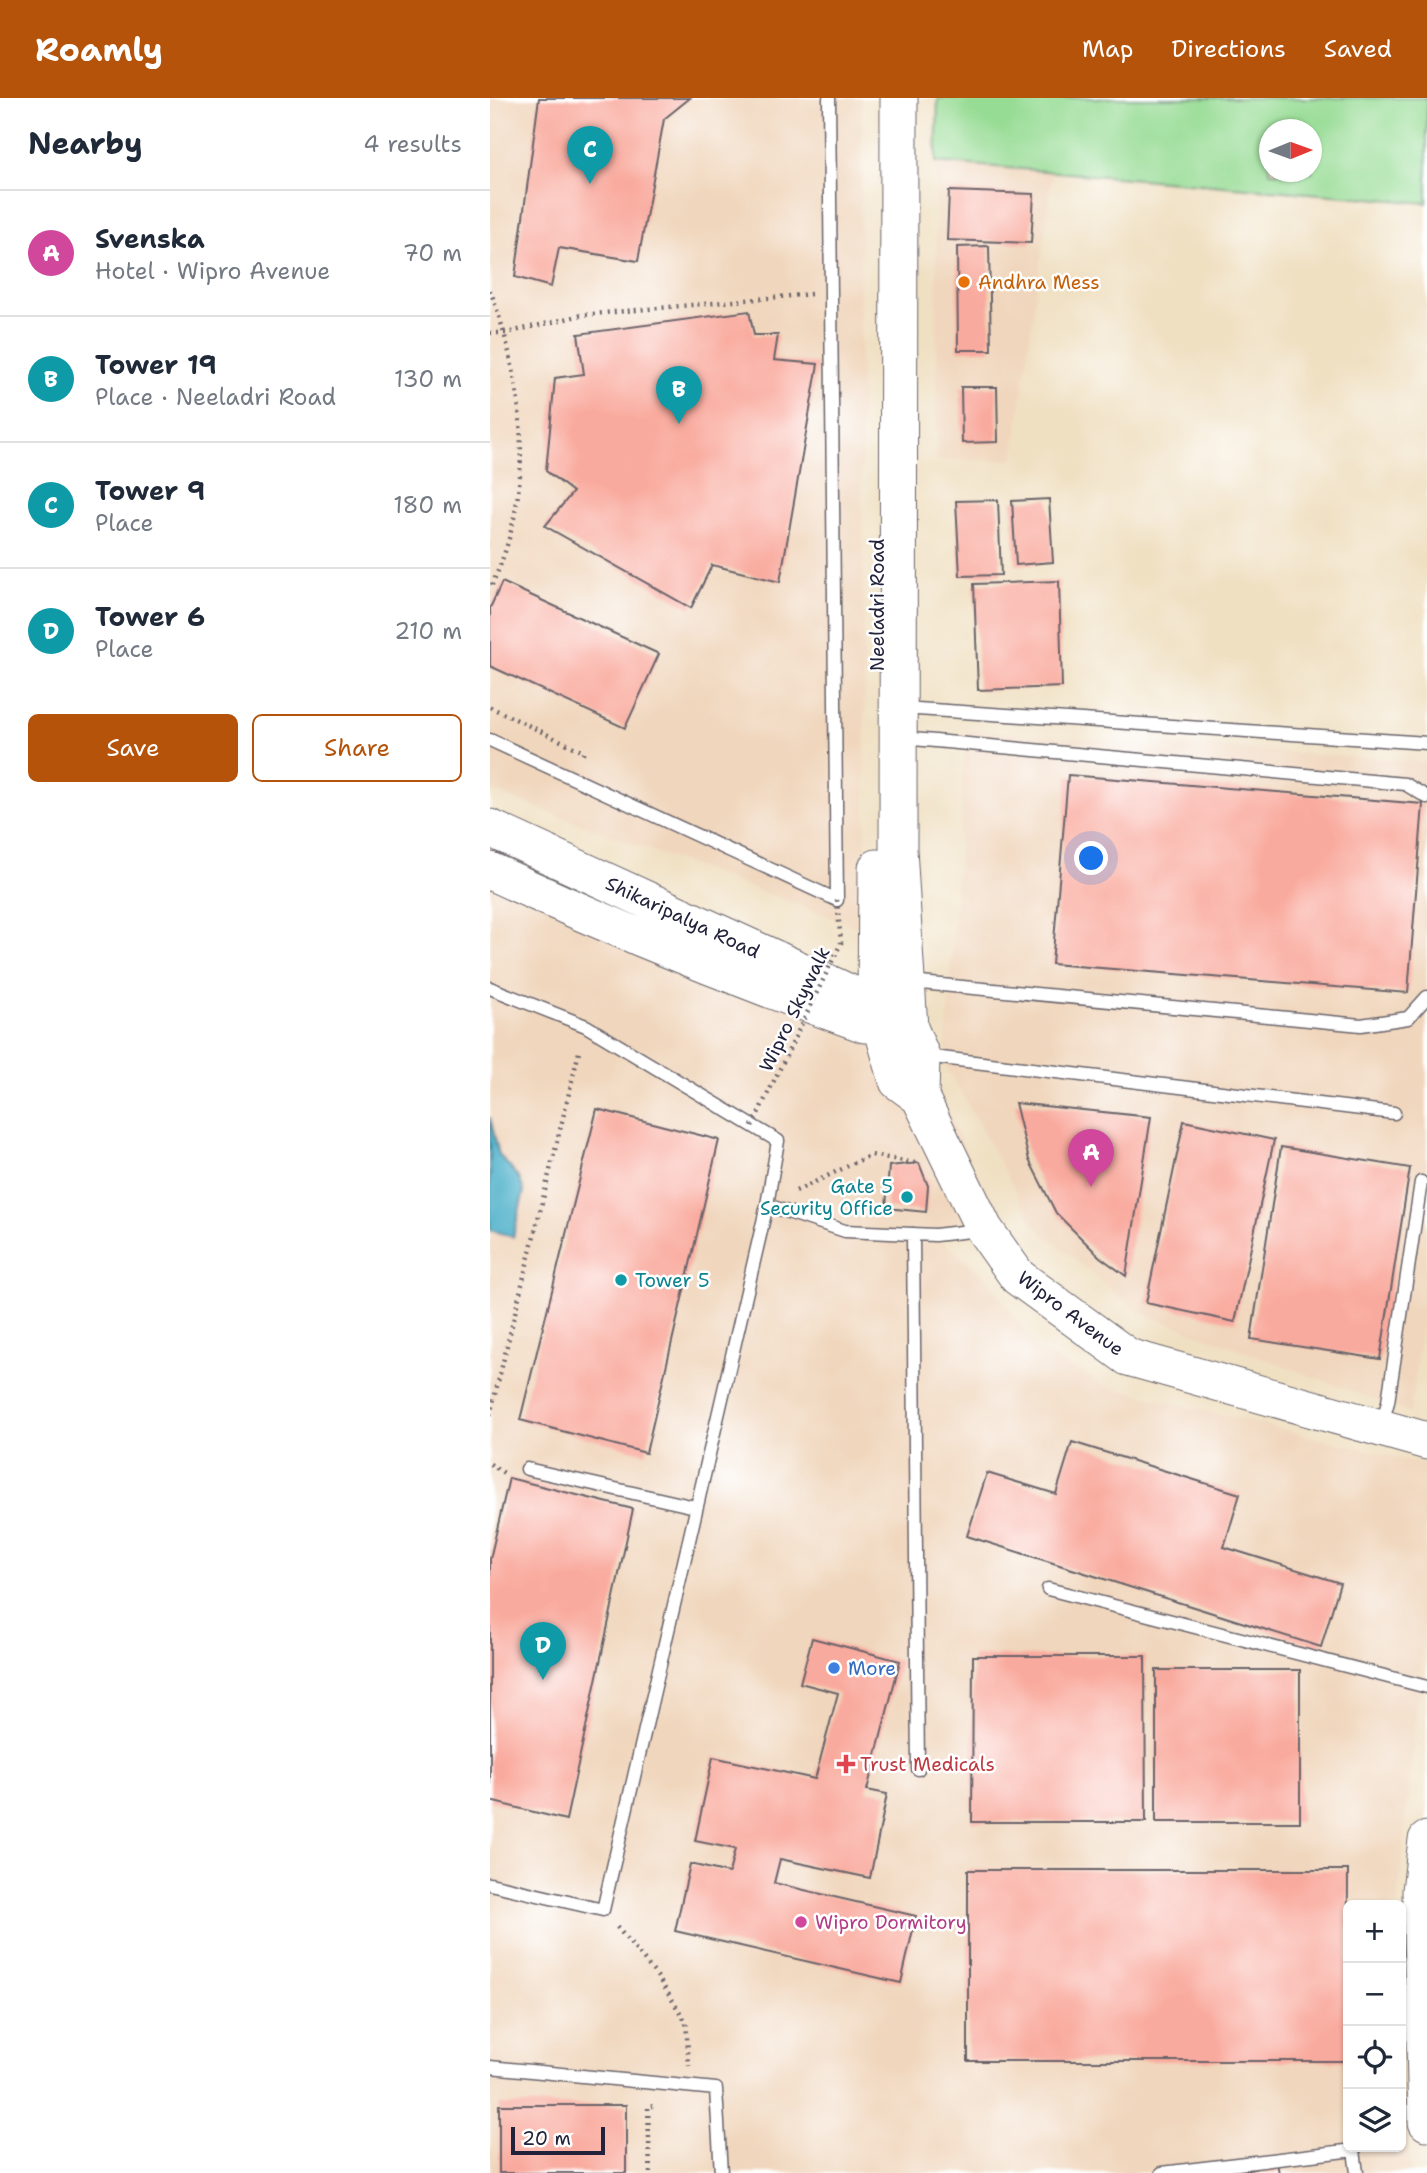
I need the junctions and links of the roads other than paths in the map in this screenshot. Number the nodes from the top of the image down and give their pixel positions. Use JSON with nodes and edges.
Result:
{"nodes":[{"id":1,"x":829,"y":98,"type":"edge"},
{"id":2,"x":877,"y":98,"type":"edge"},
{"id":3,"x":899,"y":98,"type":"edge"},
{"id":4,"x":898,"y":723,"type":"junction"},
{"id":5,"x":490,"y":740,"type":"edge"},
{"id":6,"x":1427,"y":743,"type":"edge"},
{"id":7,"x":1427,"y":796,"type":"edge"},
{"id":8,"x":490,"y":828,"type":"edge"},
{"id":9,"x":490,"y":871,"type":"edge"},
{"id":10,"x":906,"y":981,"type":"junction"},
{"id":11,"x":490,"y":988,"type":"edge"},
{"id":12,"x":1427,"y":997,"type":"edge"},
{"id":13,"x":902,"y":1030,"type":"junction"},
{"id":14,"x":1394,"y":1112,"type":"dead end"},
{"id":15,"x":1421,"y":1182,"type":"dead end"},
{"id":16,"x":767,"y":1205,"type":"junction"},
{"id":17,"x":984,"y":1229,"type":"junction"},
{"id":18,"x":913,"y":1234,"type":"junction"},
{"id":19,"x":1380,"y":1427,"type":"junction"},
{"id":20,"x":1427,"y":1441,"type":"edge"},
{"id":21,"x":527,"y":1469,"type":"dead end"},
{"id":22,"x":695,"y":1507,"type":"junction"},
{"id":23,"x":1048,"y":1589,"type":"dead end"},
{"id":24,"x":1427,"y":1688,"type":"edge"},
{"id":25,"x":918,"y":1769,"type":"dead end"},
{"id":26,"x":1427,"y":1840,"type":"edge"},
{"id":27,"x":490,"y":1884,"type":"edge"},
{"id":28,"x":490,"y":2067,"type":"edge"},
{"id":29,"x":1427,"y":2122,"type":"edge"},
{"id":30,"x":721,"y":2173,"type":"edge"},
{"id":31,"x":1162,"y":2173,"type":"edge"},
{"id":32,"x":1357,"y":2173,"type":"edge"}],
"edges":[{"from":1,"to":5,"type":"lane"},
{"from":2,"to":13,"type":"main road","name":"Neeladri Road"},
{"from":3,"to":4,"type":"main road","name":"Neeladri Road"},
{"from":4,"to":6,"type":"lane"},
{"from":4,"to":7,"type":"lane"},
{"from":4,"to":10,"type":"main road","name":"Neeladri Road"},
{"from":8,"to":13,"type":"main road","name":"Shikaripalya Road"},
{"from":9,"to":13,"type":"main road"},
{"from":10,"to":12,"type":"lane"},
{"from":10,"to":13,"type":"main road","name":"Neeladri Road"},
{"from":11,"to":16,"type":"lane"},
{"from":13,"to":14,"type":"lane"},
{"from":13,"to":17,"type":"main road","name":"Wipro Avenue"},
{"from":15,"to":19,"type":"lane"},
{"from":16,"to":18,"type":"lane"},
{"from":16,"to":22,"type":"lane"},
{"from":17,"to":18,"type":"lane"},
{"from":17,"to":19,"type":"main road","name":"Wipro Avenue"},
{"from":18,"to":25,"type":"lane"},
{"from":19,"to":20,"type":"main road","name":"Wipro Avenue"},
{"from":21,"to":22,"type":"lane"},
{"from":22,"to":27,"type":"lane"},
{"from":23,"to":24,"type":"lane"},
{"from":26,"to":29,"type":"main road"},
{"from":28,"to":30,"type":"lane"},
{"from":31,"to":32,"type":"lane"}]}
